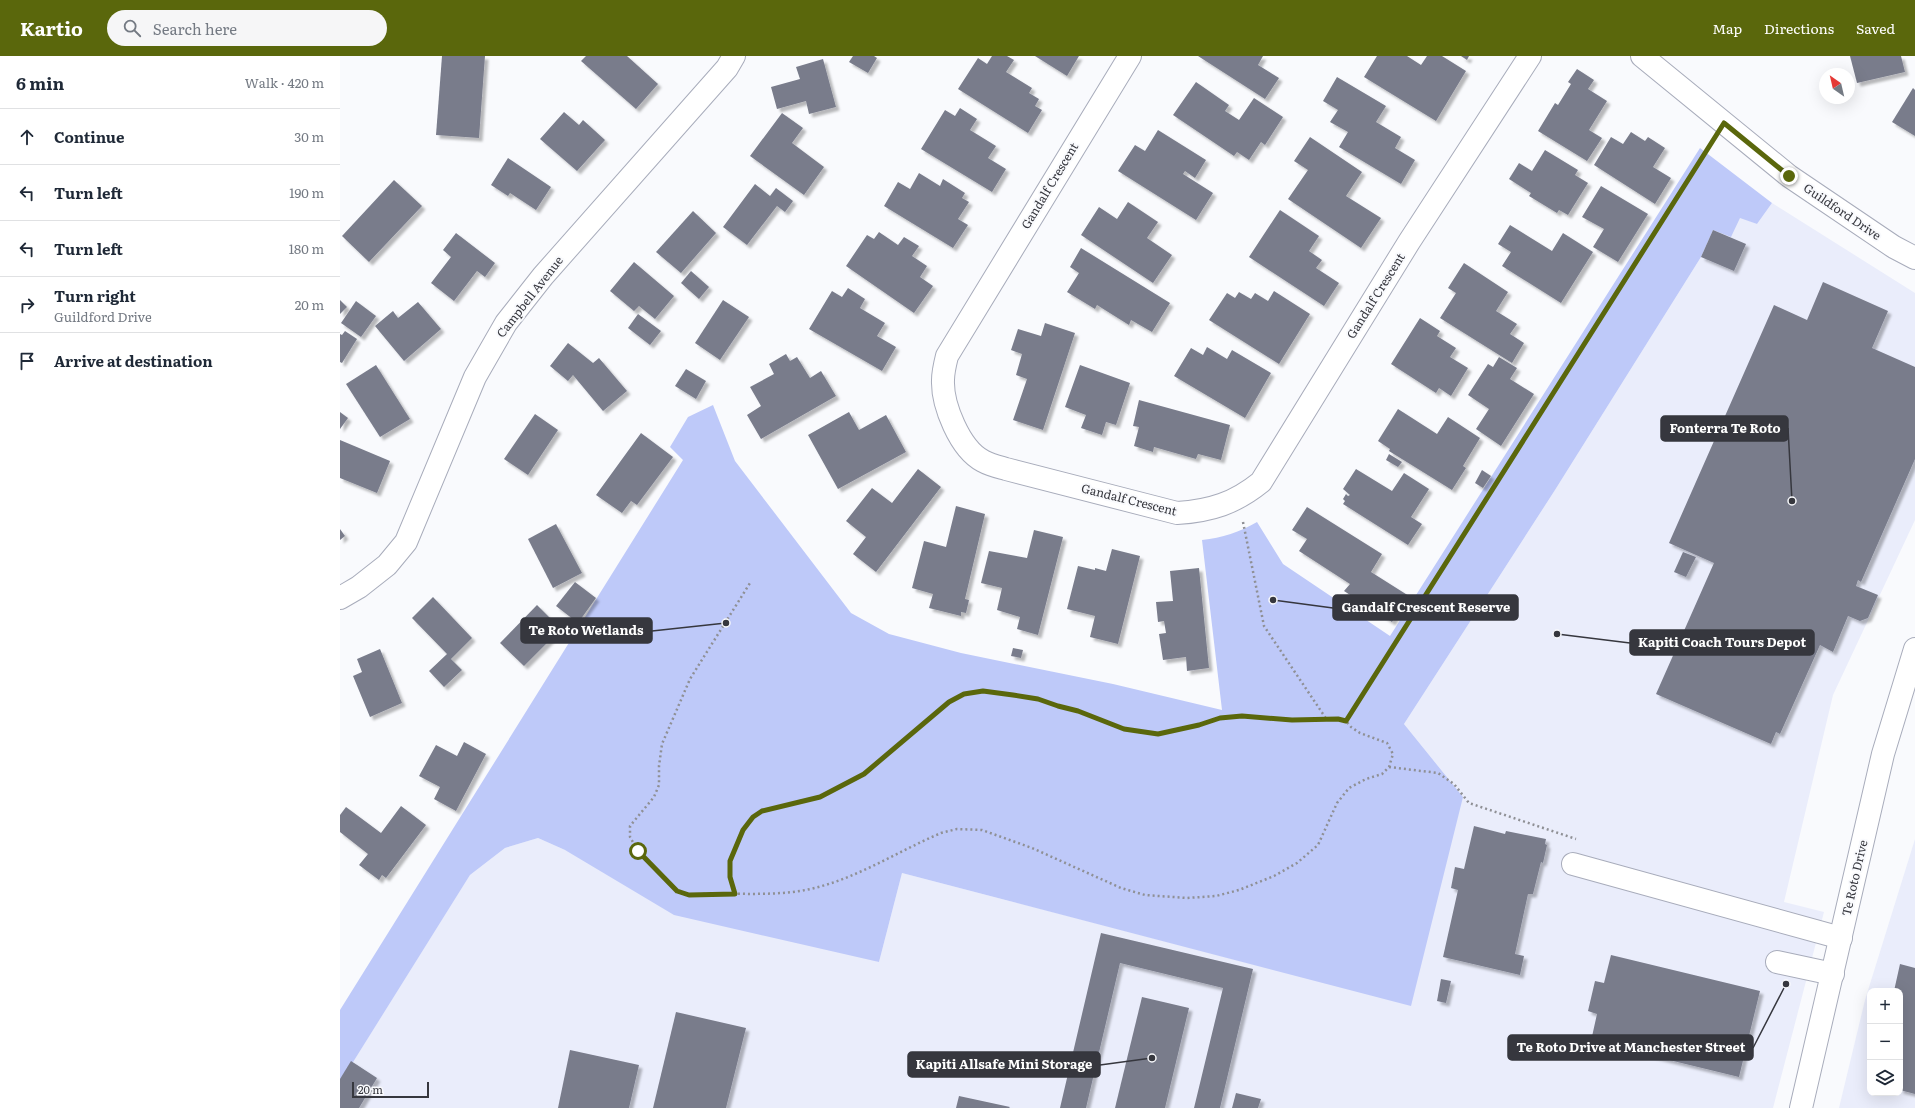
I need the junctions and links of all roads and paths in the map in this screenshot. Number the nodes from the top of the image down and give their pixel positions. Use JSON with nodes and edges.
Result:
{"nodes":[{"id":1,"x":734,"y":56,"type":"edge"},
{"id":2,"x":1130,"y":56,"type":"edge"},
{"id":3,"x":1530,"y":56,"type":"edge"},
{"id":4,"x":1642,"y":56,"type":"edge"},
{"id":5,"x":1724,"y":123,"type":"junction"},
{"id":6,"x":1915,"y":258,"type":"edge"},
{"id":7,"x":1239,"y":498,"type":"junction"},
{"id":8,"x":750,"y":584,"type":"dead end"},
{"id":9,"x":340,"y":598,"type":"edge"},
{"id":10,"x":1915,"y":649,"type":"edge"},
{"id":11,"x":1327,"y":720,"type":"junction"},
{"id":12,"x":1346,"y":721,"type":"junction"},
{"id":13,"x":1574,"y":864,"type":"dead end"},
{"id":14,"x":735,"y":894,"type":"junction"},
{"id":15,"x":1841,"y":938,"type":"junction"},
{"id":16,"x":1777,"y":962,"type":"dead end"},
{"id":17,"x":1833,"y":974,"type":"junction"},
{"id":18,"x":1801,"y":1108,"type":"edge"}],
"edges":[{"from":1,"to":9,"type":"street","name":"Campbell Avenue"},
{"from":2,"to":7,"type":"street","name":"Gandalf Crescent"},
{"from":3,"to":7,"type":"street","name":"Gandalf Crescent"},
{"from":4,"to":5,"type":"street","name":"Guildford Drive"},
{"from":5,"to":6,"type":"street","name":"Guildford Drive"},
{"from":5,"to":12,"type":"path"},
{"from":7,"to":11,"type":"path"},
{"from":8,"to":14,"type":"path"},
{"from":10,"to":15,"type":"street","name":"Te Roto Drive"},
{"from":11,"to":12,"type":"path"},
{"from":11,"to":14,"type":"path"},
{"from":12,"to":14,"type":"path"},
{"from":13,"to":15,"type":"street"},
{"from":15,"to":17,"type":"street","name":"Te Roto Drive"},
{"from":16,"to":17,"type":"street"},
{"from":17,"to":18,"type":"street","name":"Te Roto Drive"}]}
